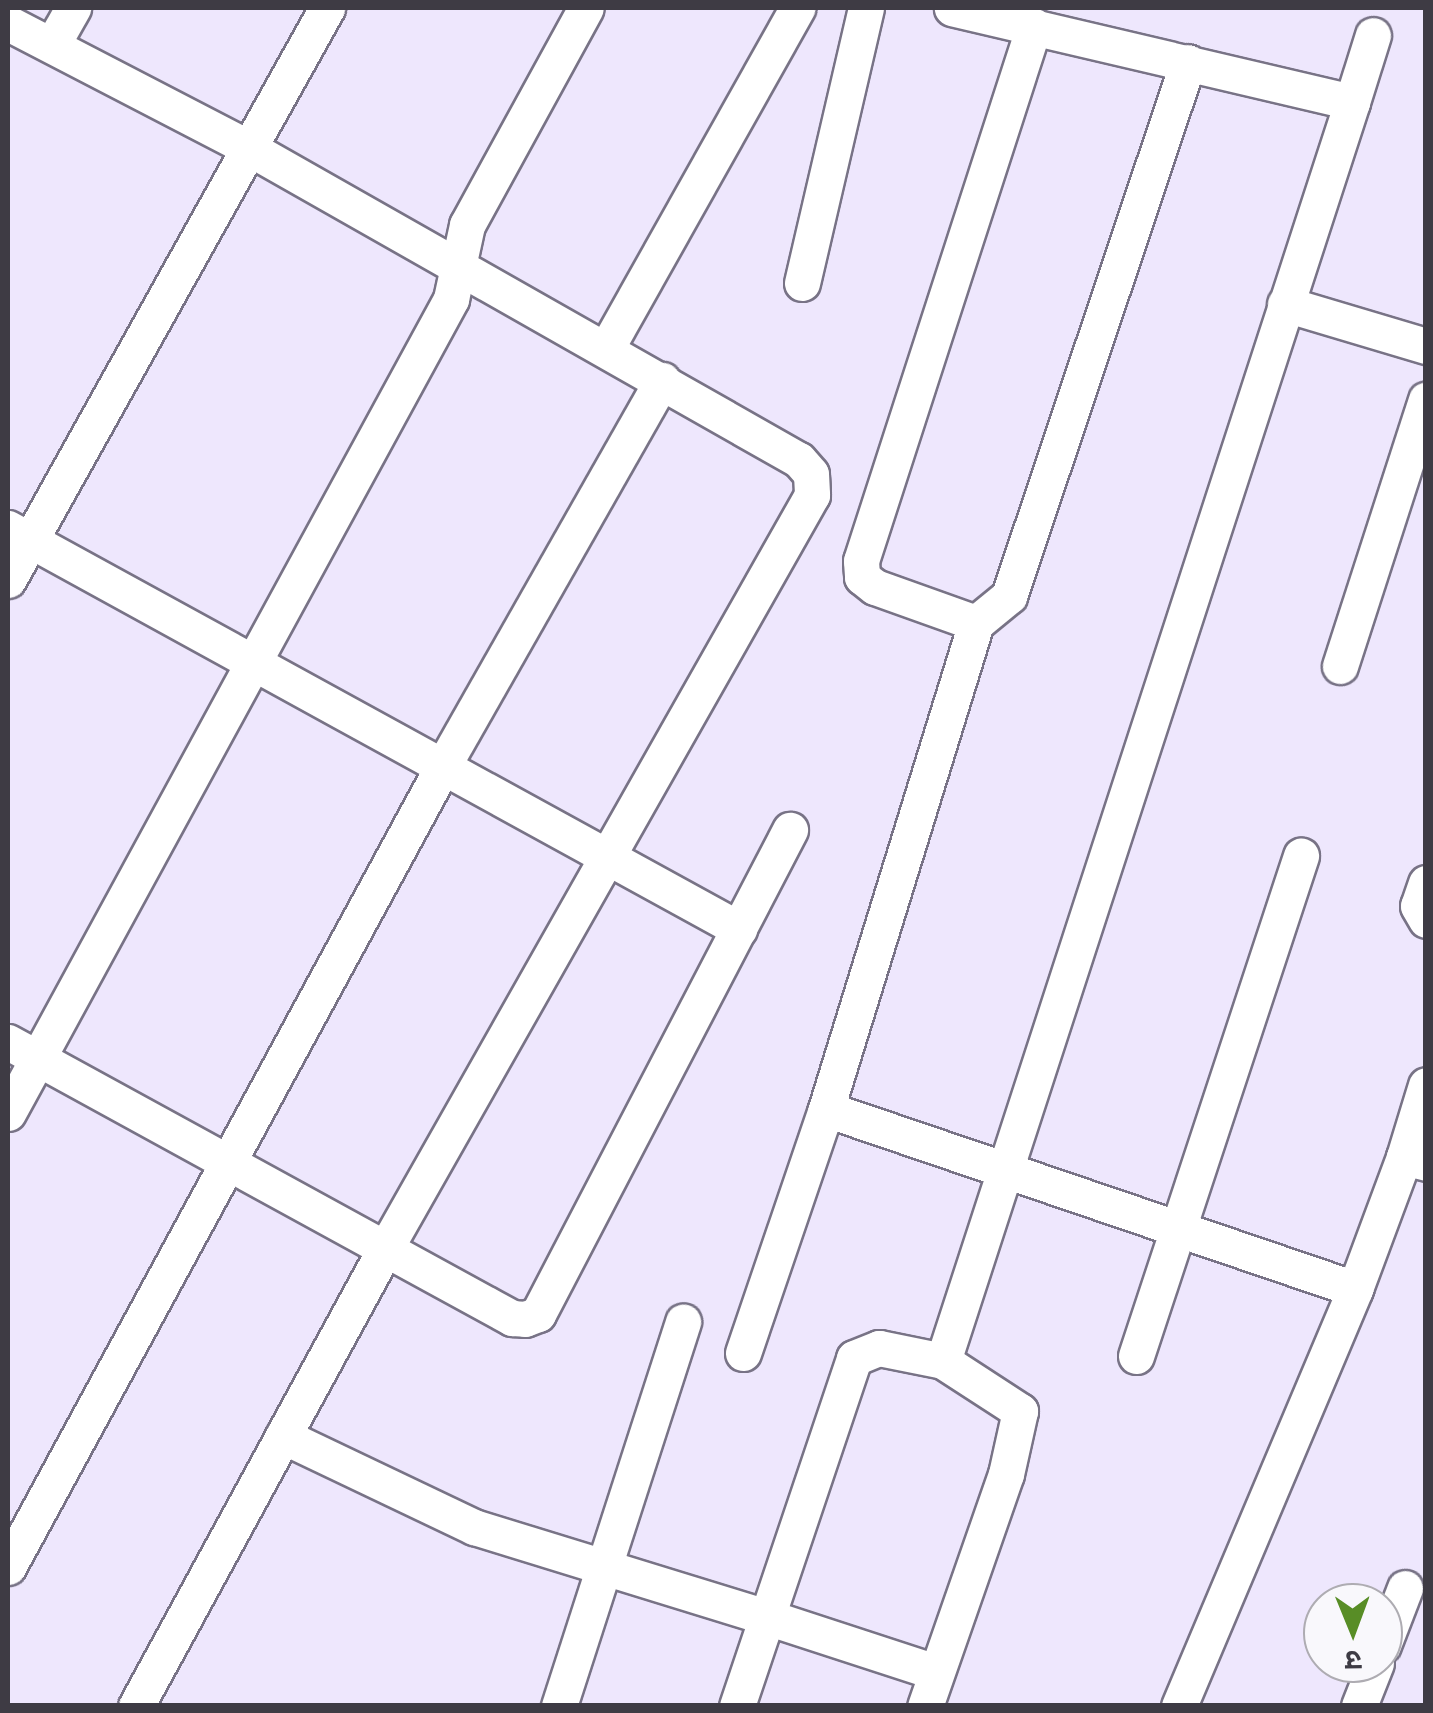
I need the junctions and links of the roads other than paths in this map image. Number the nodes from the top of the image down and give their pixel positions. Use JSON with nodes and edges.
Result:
{"nodes":[{"id":1,"x":73,"y":8,"type":"edge"},
{"id":2,"x":327,"y":8,"type":"edge"},
{"id":3,"x":586,"y":8,"type":"edge"},
{"id":4,"x":797,"y":8,"type":"edge"},
{"id":5,"x":866,"y":8,"type":"edge"},
{"id":6,"x":952,"y":8,"type":"edge"},
{"id":7,"x":1047,"y":21,"type":"edge"},
{"id":8,"x":9,"y":26,"type":"edge"},
{"id":9,"x":1373,"y":35,"type":"dead end"},
{"id":10,"x":52,"y":44,"type":"junction"},
{"id":11,"x":1188,"y":62,"type":"junction"},
{"id":12,"x":1352,"y":102,"type":"junction"},
{"id":13,"x":249,"y":148,"type":"junction"},
{"id":14,"x":457,"y":268,"type":"junction"},
{"id":15,"x":802,"y":283,"type":"dead end"},
{"id":16,"x":1285,"y":304,"type":"junction"},
{"id":17,"x":1426,"y":346,"type":"edge"},
{"id":18,"x":606,"y":349,"type":"junction"},
{"id":19,"x":662,"y":380,"type":"junction"},
{"id":20,"x":1426,"y":400,"type":"edge"},
{"id":21,"x":19,"y":534,"type":"edge"},
{"id":22,"x":8,"y":580,"type":"edge"},
{"id":23,"x":976,"y":623,"type":"junction"},
{"id":24,"x":256,"y":662,"type":"junction"},
{"id":25,"x":1340,"y":666,"type":"dead end"},
{"id":26,"x":442,"y":766,"type":"junction"},
{"id":27,"x":790,"y":830,"type":"dead end"},
{"id":28,"x":607,"y":856,"type":"junction"},
{"id":29,"x":1302,"y":856,"type":"dead end"},
{"id":30,"x":1426,"y":883,"type":"edge"},
{"id":31,"x":1426,"y":920,"type":"edge"},
{"id":32,"x":739,"y":929,"type":"junction"},
{"id":33,"x":8,"y":1042,"type":"edge"},
{"id":34,"x":39,"y":1059,"type":"junction"},
{"id":35,"x":1426,"y":1085,"type":"edge"},
{"id":36,"x":826,"y":1109,"type":"junction"},
{"id":37,"x":8,"y":1113,"type":"edge"},
{"id":38,"x":1414,"y":1160,"type":"edge"},
{"id":39,"x":227,"y":1161,"type":"junction"},
{"id":40,"x":1006,"y":1172,"type":"junction"},
{"id":41,"x":1177,"y":1229,"type":"junction"},
{"id":42,"x":385,"y":1248,"type":"junction"},
{"id":43,"x":1355,"y":1289,"type":"junction"},
{"id":44,"x":682,"y":1322,"type":"dead end"},
{"id":45,"x":743,"y":1354,"type":"dead end"},
{"id":46,"x":1136,"y":1356,"type":"dead end"},
{"id":47,"x":943,"y":1362,"type":"junction"},
{"id":48,"x":283,"y":1436,"type":"junction"},
{"id":49,"x":8,"y":1567,"type":"edge"},
{"id":50,"x":604,"y":1570,"type":"junction"},
{"id":51,"x":1406,"y":1588,"type":"dead end"},
{"id":52,"x":1403,"y":1595,"type":"edge"},
{"id":53,"x":767,"y":1617,"type":"junction"},
{"id":54,"x":930,"y":1689,"type":"edge"},
{"id":55,"x":136,"y":1706,"type":"edge"},
{"id":56,"x":559,"y":1706,"type":"edge"},
{"id":57,"x":737,"y":1706,"type":"edge"},
{"id":58,"x":1179,"y":1706,"type":"edge"}],
"edges":[{"from":1,"to":10,"type":"street"},
{"from":2,"to":13,"type":"street"},
{"from":3,"to":14,"type":"street"},
{"from":4,"to":18,"type":"street"},
{"from":5,"to":15,"type":"street"},
{"from":6,"to":7,"type":"street"},
{"from":7,"to":11,"type":"street"},
{"from":7,"to":23,"type":"street"},
{"from":8,"to":10,"type":"street"},
{"from":9,"to":12,"type":"street"},
{"from":10,"to":13,"type":"street"},
{"from":11,"to":12,"type":"street"},
{"from":11,"to":23,"type":"street"},
{"from":12,"to":16,"type":"street"},
{"from":13,"to":14,"type":"street"},
{"from":13,"to":21,"type":"street"},
{"from":14,"to":18,"type":"street"},
{"from":14,"to":24,"type":"street"},
{"from":16,"to":17,"type":"street"},
{"from":16,"to":40,"type":"street"},
{"from":18,"to":19,"type":"street"},
{"from":19,"to":26,"type":"street"},
{"from":19,"to":28,"type":"street"},
{"from":20,"to":25,"type":"street"},
{"from":21,"to":22,"type":"street"},
{"from":21,"to":24,"type":"street"},
{"from":23,"to":36,"type":"street"},
{"from":24,"to":26,"type":"street"},
{"from":24,"to":34,"type":"street"},
{"from":26,"to":28,"type":"street"},
{"from":26,"to":39,"type":"street"},
{"from":27,"to":32,"type":"street"},
{"from":28,"to":32,"type":"street"},
{"from":28,"to":42,"type":"street"},
{"from":29,"to":41,"type":"street"},
{"from":30,"to":31,"type":"street"},
{"from":32,"to":42,"type":"street"},
{"from":33,"to":34,"type":"street"},
{"from":34,"to":37,"type":"street"},
{"from":34,"to":39,"type":"street"},
{"from":35,"to":38,"type":"street"},
{"from":36,"to":40,"type":"street"},
{"from":36,"to":45,"type":"street"},
{"from":38,"to":43,"type":"street"},
{"from":39,"to":42,"type":"street"},
{"from":39,"to":49,"type":"street"},
{"from":40,"to":41,"type":"street"},
{"from":40,"to":47,"type":"street"},
{"from":41,"to":43,"type":"street"},
{"from":41,"to":46,"type":"street"},
{"from":42,"to":48,"type":"street"},
{"from":43,"to":58,"type":"street"},
{"from":44,"to":50,"type":"street"},
{"from":47,"to":53,"type":"street"},
{"from":47,"to":54,"type":"street"},
{"from":48,"to":50,"type":"street"},
{"from":48,"to":55,"type":"street"},
{"from":50,"to":53,"type":"street"},
{"from":50,"to":56,"type":"street"},
{"from":51,"to":52,"type":"street"},
{"from":53,"to":54,"type":"street"},
{"from":53,"to":57,"type":"street"}]}
